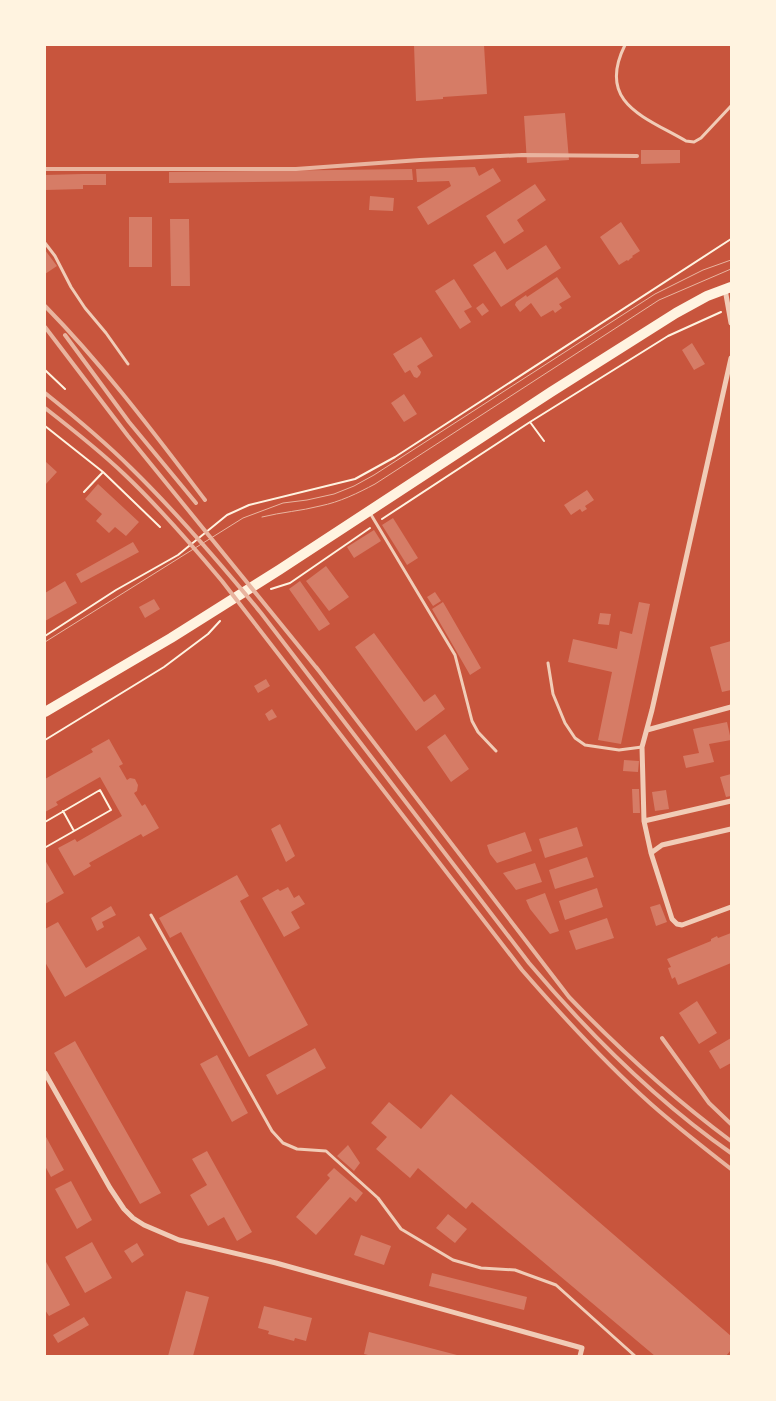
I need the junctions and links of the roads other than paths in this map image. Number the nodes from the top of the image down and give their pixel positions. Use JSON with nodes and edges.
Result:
{"nodes":[{"id":1,"x":625,"y":45,"type":"edge"},
{"id":2,"x":731,"y":106,"type":"edge"},
{"id":3,"x":45,"y":243,"type":"edge"},
{"id":4,"x":728,"y":288,"type":"edge"},
{"id":5,"x":731,"y":323,"type":"edge"},
{"id":6,"x":731,"y":358,"type":"edge"},
{"id":7,"x":128,"y":364,"type":"dead end"},
{"id":8,"x":369,"y":512,"type":"junction"},
{"id":9,"x":548,"y":663,"type":"dead end"},
{"id":10,"x":731,"y":707,"type":"edge"},
{"id":11,"x":45,"y":712,"type":"edge"},
{"id":12,"x":647,"y":730,"type":"junction"},
{"id":13,"x":642,"y":747,"type":"junction"},
{"id":14,"x":496,"y":750,"type":"dead end"},
{"id":15,"x":731,"y":801,"type":"edge"},
{"id":16,"x":644,"y":821,"type":"junction"},
{"id":17,"x":731,"y":829,"type":"edge"},
{"id":18,"x":651,"y":853,"type":"junction"},
{"id":19,"x":731,"y":907,"type":"edge"},
{"id":20,"x":151,"y":915,"type":"dead end"},
{"id":21,"x":45,"y":1073,"type":"edge"},
{"id":22,"x":580,"y":1356,"type":"edge"},
{"id":23,"x":635,"y":1356,"type":"edge"}],
"edges":[{"from":1,"to":2,"type":"lane"},
{"from":3,"to":7,"type":"lane"},
{"from":4,"to":5,"type":"street"},
{"from":4,"to":8,"type":"main road"},
{"from":6,"to":12,"type":"street"},
{"from":8,"to":11,"type":"main road"},
{"from":8,"to":14,"type":"lane"},
{"from":9,"to":13,"type":"lane"},
{"from":10,"to":12,"type":"street"},
{"from":12,"to":13,"type":"street"},
{"from":13,"to":16,"type":"street"},
{"from":15,"to":16,"type":"street"},
{"from":16,"to":18,"type":"street"},
{"from":17,"to":18,"type":"street"},
{"from":18,"to":19,"type":"street"},
{"from":20,"to":23,"type":"lane"},
{"from":21,"to":22,"type":"street"}]}
